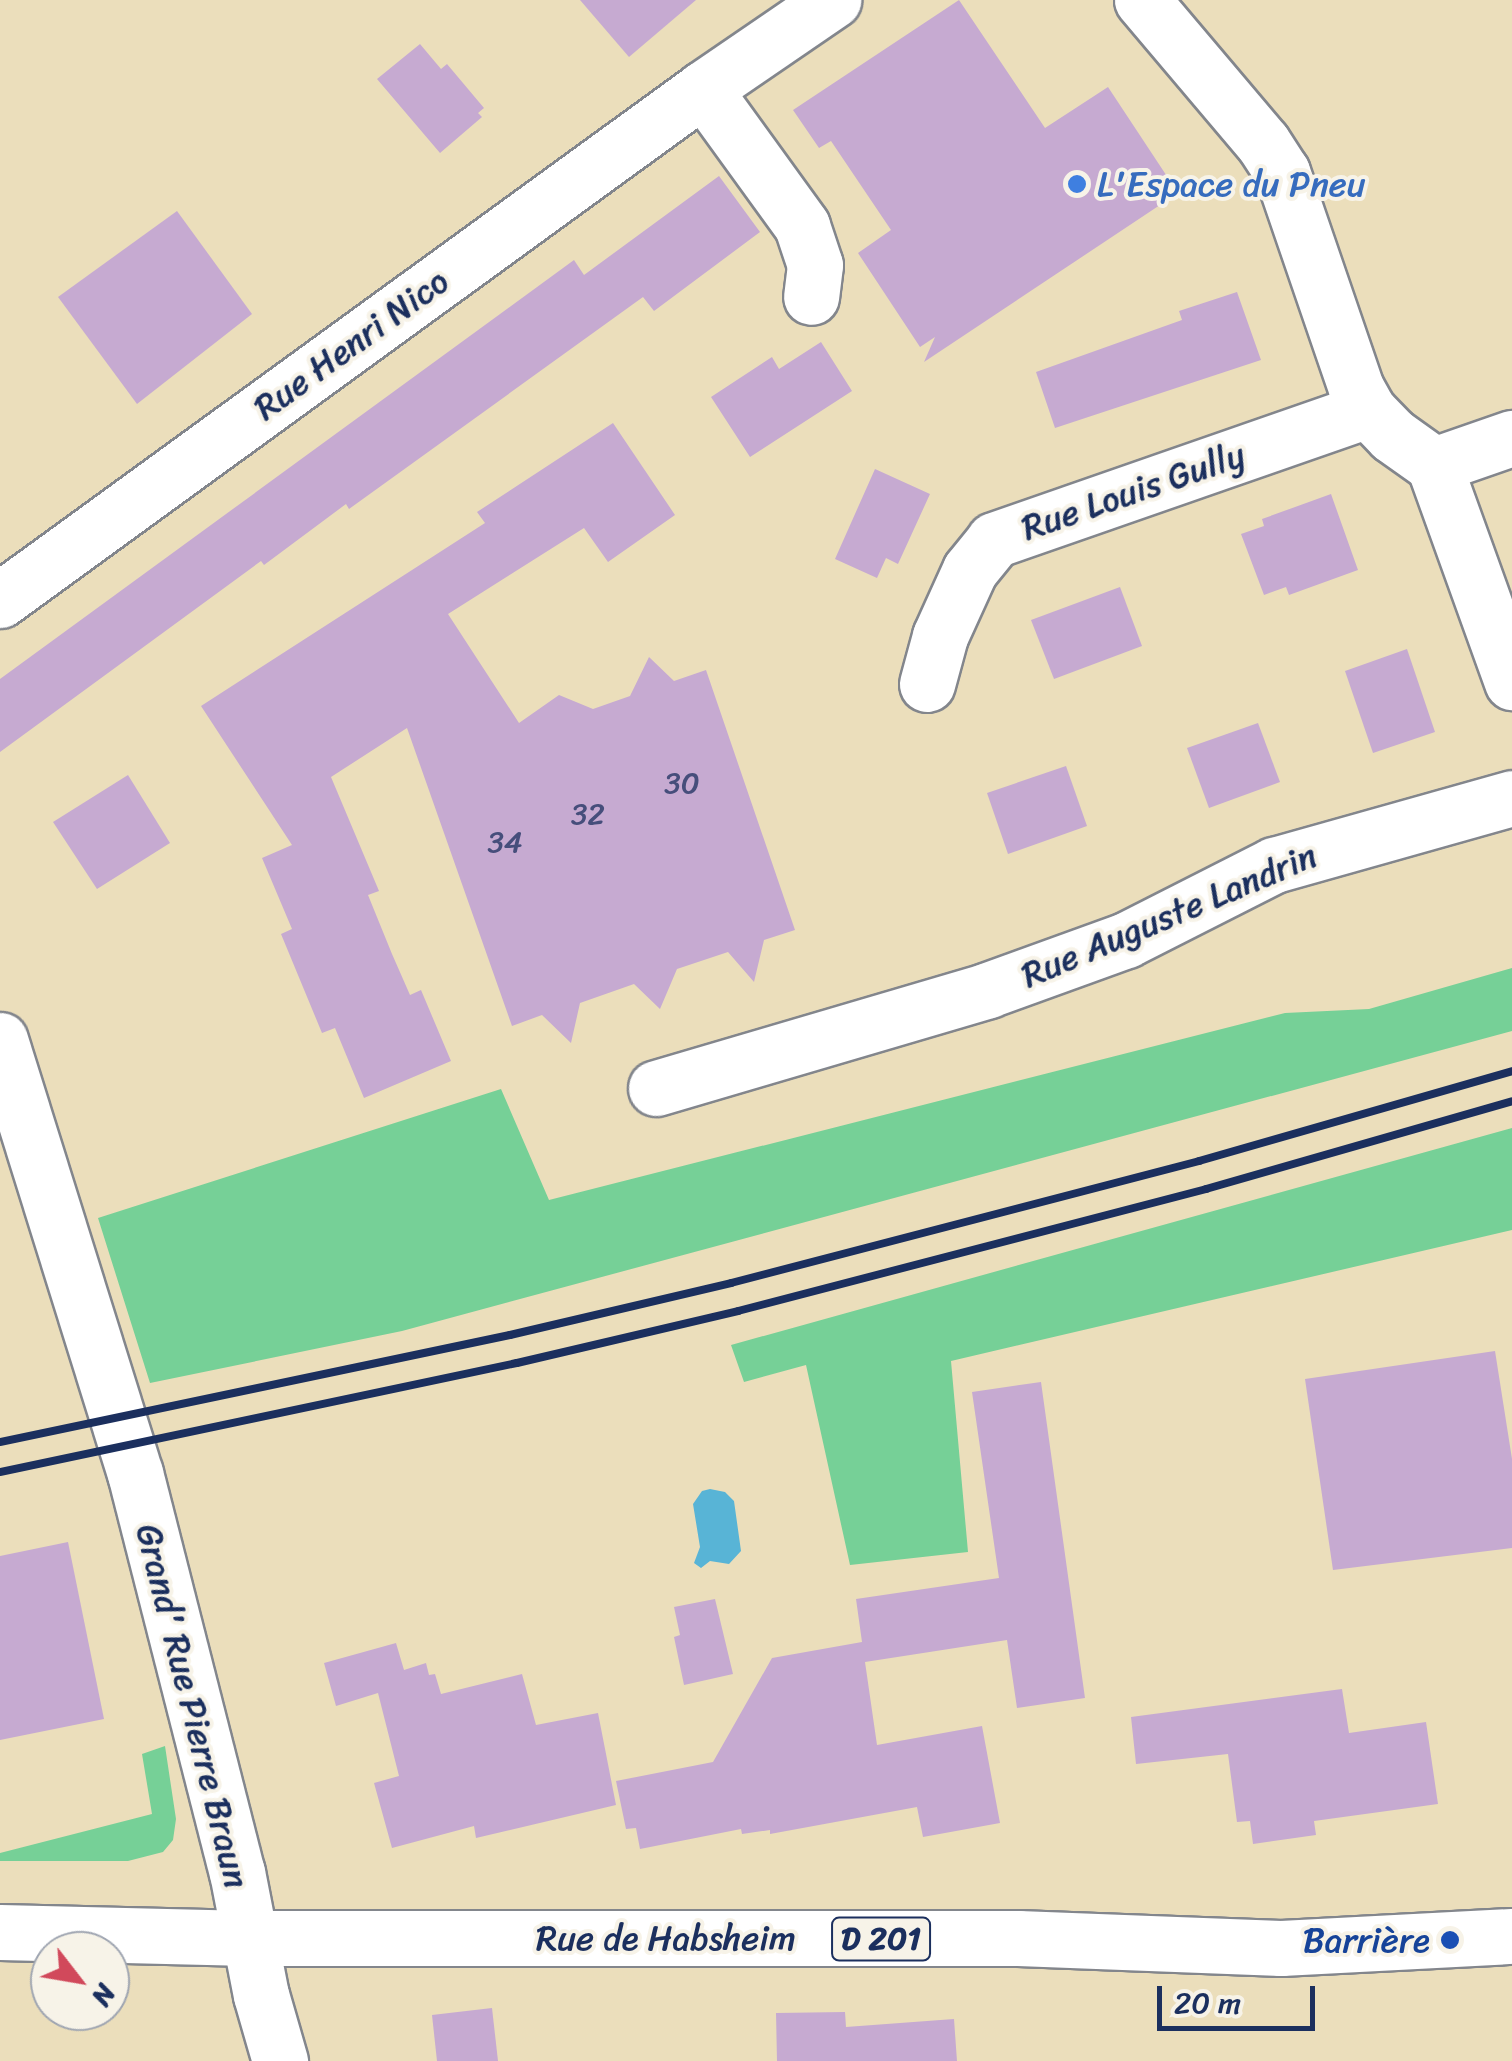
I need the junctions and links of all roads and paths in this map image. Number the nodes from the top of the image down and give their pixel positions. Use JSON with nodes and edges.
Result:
{"nodes":[{"id":1,"x":834,"y":0,"type":"edge"},
{"id":2,"x":1142,"y":0,"type":"edge"},
{"id":3,"x":702,"y":89,"type":"junction"},
{"id":4,"x":811,"y":296,"type":"dead end"},
{"id":5,"x":1368,"y":410,"type":"junction"},
{"id":6,"x":1512,"y":438,"type":"edge"},
{"id":7,"x":1434,"y":465,"type":"junction"},
{"id":8,"x":0,"y":600,"type":"edge"},
{"id":9,"x":1512,"y":682,"type":"edge"},
{"id":10,"x":927,"y":684,"type":"dead end"},
{"id":11,"x":1512,"y":798,"type":"edge"},
{"id":12,"x":0,"y":1040,"type":"edge"},
{"id":13,"x":656,"y":1088,"type":"dead end"},
{"id":14,"x":0,"y":1932,"type":"edge"},
{"id":15,"x":1512,"y":1936,"type":"edge"},
{"id":16,"x":249,"y":1938,"type":"junction"},
{"id":17,"x":280,"y":2061,"type":"edge"}],
"edges":[{"from":1,"to":3,"type":"street","name":"Rue Henri Nico"},
{"from":2,"to":5,"type":"street"},
{"from":3,"to":4,"type":"street"},
{"from":3,"to":8,"type":"street","name":"Rue Henri Nico"},
{"from":5,"to":7,"type":"street"},
{"from":5,"to":10,"type":"street","name":"Rue Louis Gully"},
{"from":6,"to":7,"type":"street"},
{"from":7,"to":9,"type":"street"},
{"from":11,"to":13,"type":"street","name":"Rue Auguste Landrin"},
{"from":12,"to":16,"type":"street","name":"Grand' Rue Pierre Braun"},
{"from":14,"to":16,"type":"street","name":"Rue de Habsheim","number":"D 201"},
{"from":15,"to":16,"type":"street","name":"Rue de Habsheim","number":"D 201"},
{"from":16,"to":17,"type":"street","name":"Grand' Rue Pierre Braun"}]}
